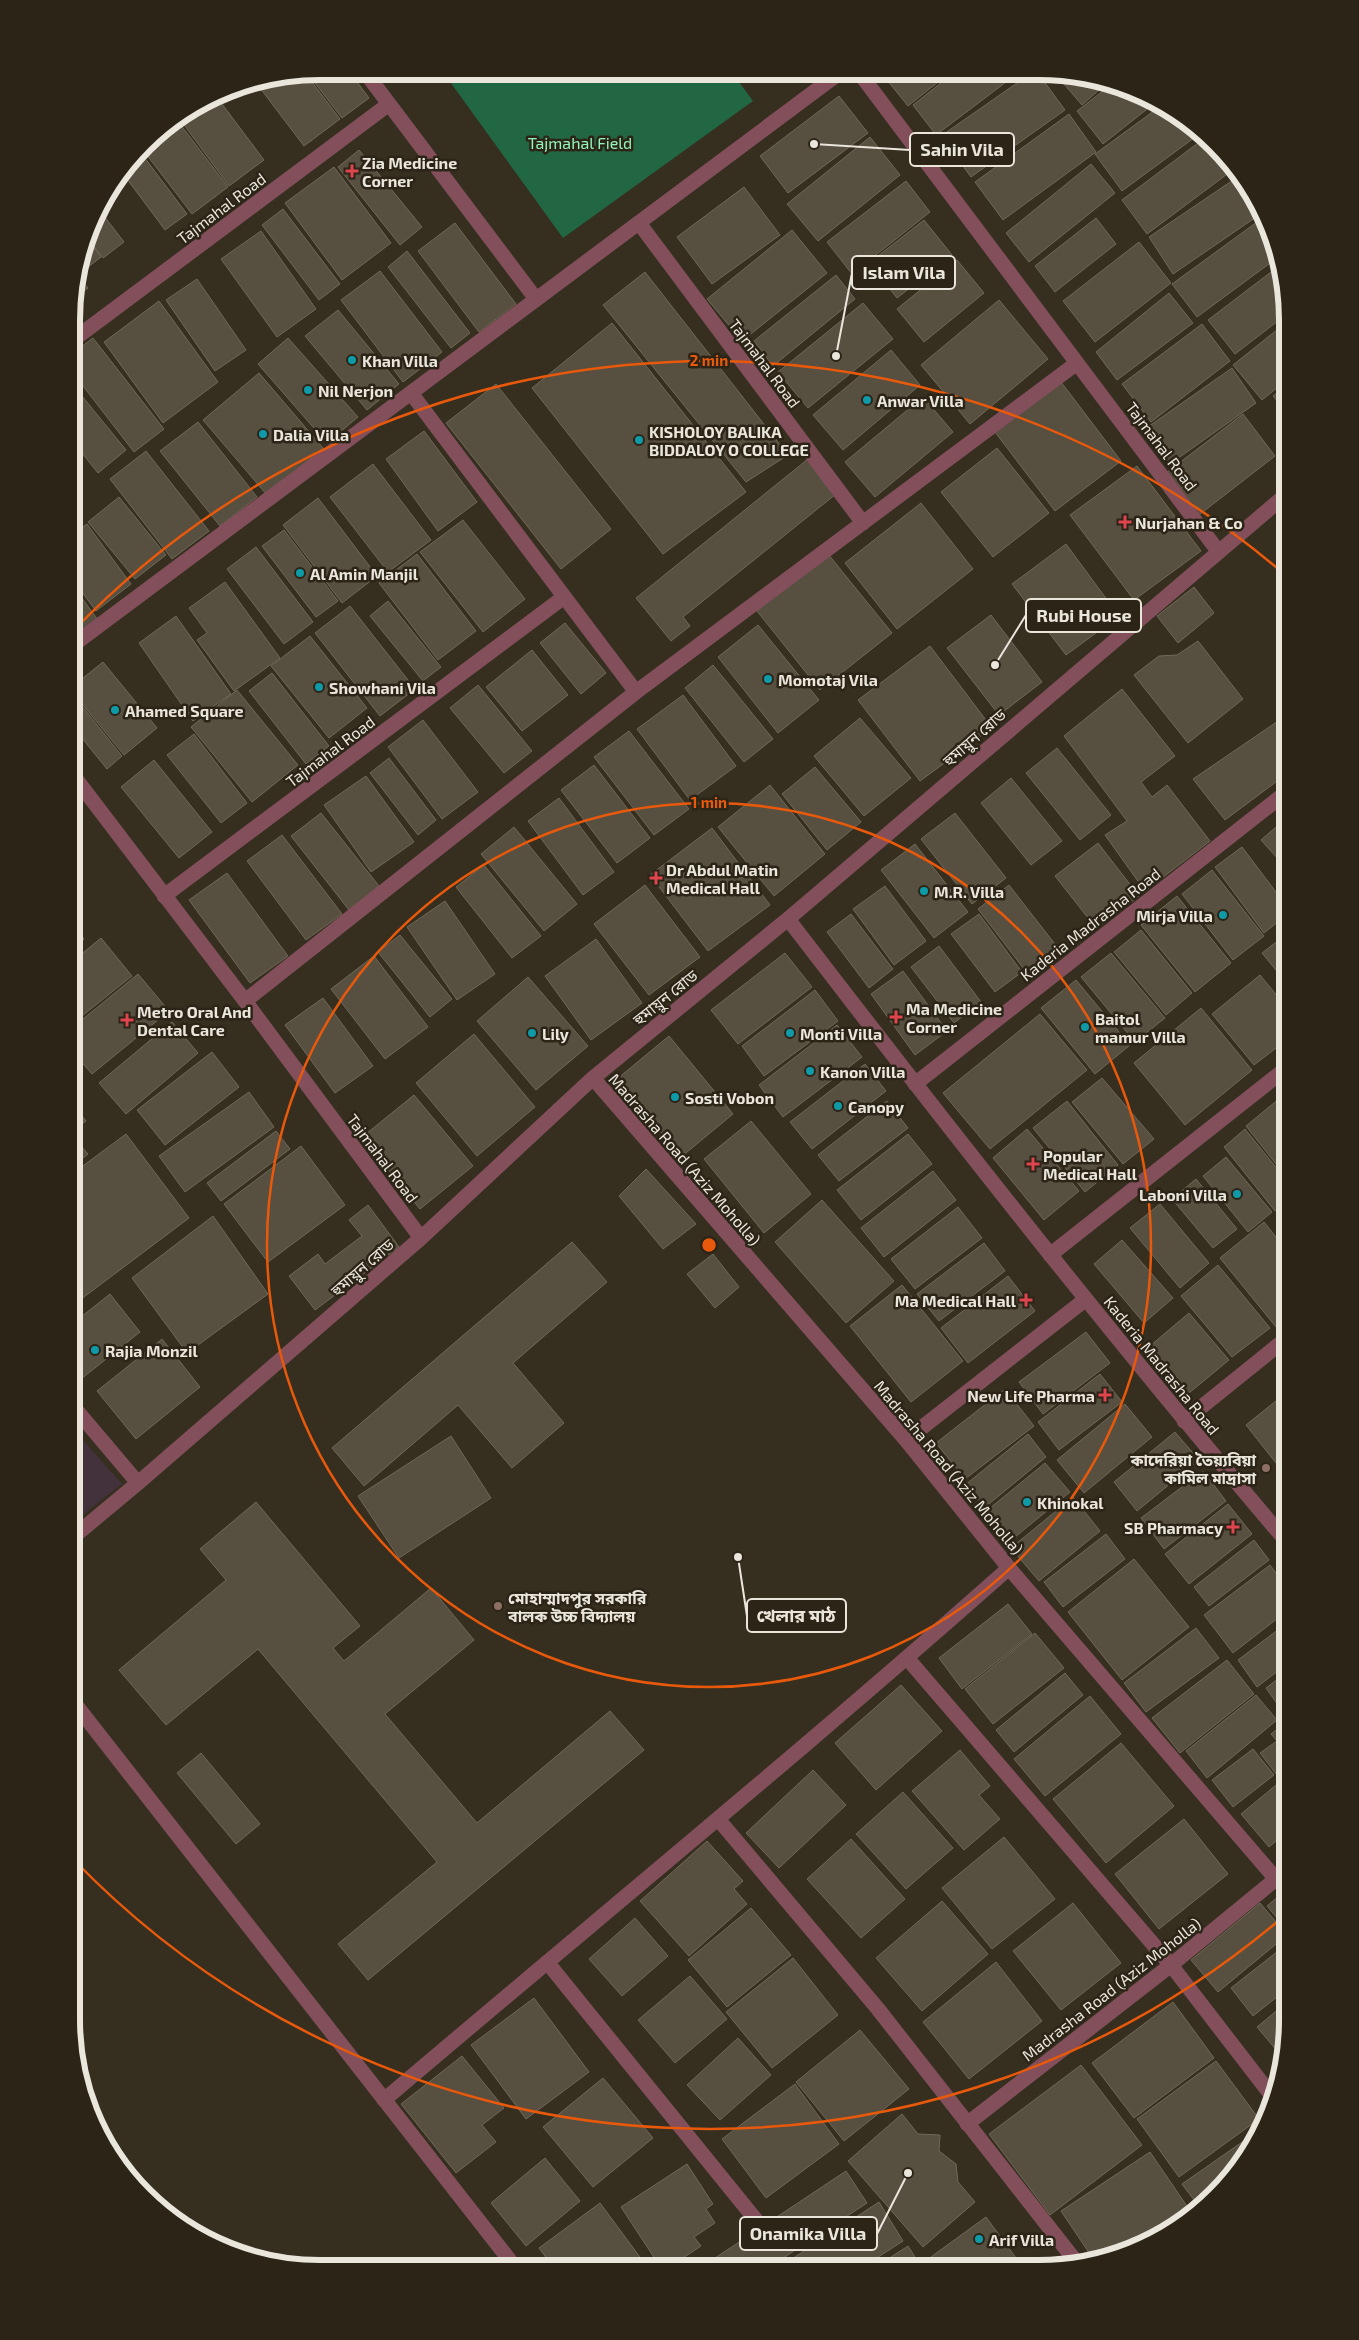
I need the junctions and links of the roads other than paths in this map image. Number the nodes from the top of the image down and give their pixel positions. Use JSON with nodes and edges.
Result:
{"nodes":[{"id":1,"x":371,"y":80,"type":"edge"},
{"id":2,"x":830,"y":80,"type":"edge"},
{"id":3,"x":865,"y":80,"type":"edge"},
{"id":4,"x":389,"y":104,"type":"junction"},
{"id":5,"x":639,"y":224,"type":"junction"},
{"id":6,"x":536,"y":300,"type":"junction"},
{"id":7,"x":80,"y":335,"type":"edge"},
{"id":8,"x":1077,"y":363,"type":"junction"},
{"id":9,"x":411,"y":393,"type":"junction"},
{"id":10,"x":1279,"y":500,"type":"edge"},
{"id":11,"x":863,"y":523,"type":"junction"},
{"id":12,"x":1218,"y":550,"type":"junction"},
{"id":13,"x":564,"y":597,"type":"junction"},
{"id":14,"x":80,"y":640,"type":"edge"},
{"id":15,"x":636,"y":692,"type":"junction"},
{"id":16,"x":80,"y":784,"type":"edge"},
{"id":17,"x":1279,"y":798,"type":"edge"},
{"id":18,"x":164,"y":896,"type":"junction"},
{"id":19,"x":788,"y":919,"type":"junction"},
{"id":20,"x":245,"y":1001,"type":"junction"},
{"id":21,"x":1279,"y":1073,"type":"edge"},
{"id":22,"x":593,"y":1078,"type":"junction"},
{"id":23,"x":915,"y":1084,"type":"junction"},
{"id":24,"x":421,"y":1238,"type":"junction"},
{"id":25,"x":1050,"y":1256,"type":"junction"},
{"id":26,"x":1086,"y":1299,"type":"junction"},
{"id":27,"x":1279,"y":1344,"type":"edge"},
{"id":28,"x":80,"y":1415,"type":"edge"},
{"id":29,"x":1184,"y":1421,"type":"junction"},
{"id":30,"x":906,"y":1440,"type":"junction"},
{"id":31,"x":138,"y":1483,"type":"junction"},
{"id":32,"x":80,"y":1531,"type":"edge"},
{"id":33,"x":1279,"y":1533,"type":"edge"},
{"id":34,"x":1009,"y":1568,"type":"junction"},
{"id":35,"x":907,"y":1658,"type":"junction"},
{"id":36,"x":80,"y":1710,"type":"edge"},
{"id":37,"x":718,"y":1819,"type":"junction"},
{"id":38,"x":1279,"y":1873,"type":"edge"},
{"id":39,"x":1279,"y":1877,"type":"edge"},
{"id":40,"x":547,"y":1962,"type":"junction"},
{"id":41,"x":1171,"y":1965,"type":"junction"},
{"id":42,"x":1268,"y":2092,"type":"edge"},
{"id":43,"x":384,"y":2100,"type":"junction"},
{"id":44,"x":967,"y":2124,"type":"junction"},
{"id":45,"x":760,"y":2225,"type":"dead end"},
{"id":46,"x":1073,"y":2258,"type":"edge"},
{"id":47,"x":510,"y":2260,"type":"edge"}],
"edges":[{"from":1,"to":4,"type":"street"},
{"from":2,"to":5,"type":"street"},
{"from":3,"to":8,"type":"street","name":"Tajmahal Road"},
{"from":4,"to":6,"type":"street"},
{"from":4,"to":7,"type":"street","name":"Tajmahal Road"},
{"from":5,"to":6,"type":"street"},
{"from":5,"to":11,"type":"street","name":"Tajmahal Road"},
{"from":6,"to":9,"type":"street"},
{"from":8,"to":11,"type":"street"},
{"from":8,"to":12,"type":"street","name":"Tajmahal Road"},
{"from":9,"to":13,"type":"street"},
{"from":9,"to":14,"type":"street"},
{"from":10,"to":12,"type":"street","name":"হুমায়ুন রোড"},
{"from":11,"to":15,"type":"street"},
{"from":12,"to":19,"type":"street","name":"হুমায়ুন রোড"},
{"from":13,"to":15,"type":"street"},
{"from":13,"to":18,"type":"street","name":"Tajmahal Road"},
{"from":15,"to":20,"type":"street"},
{"from":16,"to":18,"type":"street","name":"Tajmahal Road"},
{"from":17,"to":23,"type":"street","name":"Kaderia Madrasha Road"},
{"from":18,"to":20,"type":"street","name":"Tajmahal Road"},
{"from":19,"to":22,"type":"street","name":"হুমায়ুন রোড"},
{"from":19,"to":23,"type":"street","name":"Kaderia Madrasha Road"},
{"from":20,"to":24,"type":"street","name":"Tajmahal Road"},
{"from":21,"to":25,"type":"street"},
{"from":22,"to":24,"type":"street","name":"হুমায়ুন রোড"},
{"from":22,"to":30,"type":"street","name":"Madrasha Road (Aziz Moholla)"},
{"from":23,"to":25,"type":"street","name":"Kaderia Madrasha Road"},
{"from":24,"to":31,"type":"street","name":"হুমায়ুন রোড"},
{"from":25,"to":26,"type":"street","name":"Kaderia Madrasha Road"},
{"from":26,"to":29,"type":"street","name":"Kaderia Madrasha Road"},
{"from":26,"to":30,"type":"street"},
{"from":27,"to":29,"type":"street"},
{"from":28,"to":31,"type":"street"},
{"from":29,"to":33,"type":"street","name":"Kaderia Madrasha Road"},
{"from":30,"to":34,"type":"street","name":"Madrasha Road (Aziz Moholla)"},
{"from":31,"to":32,"type":"street","name":"হুমায়ুন রোড"},
{"from":34,"to":35,"type":"street"},
{"from":34,"to":38,"type":"street","name":"Madrasha Road (Aziz Moholla)"},
{"from":35,"to":37,"type":"street"},
{"from":35,"to":41,"type":"street"},
{"from":36,"to":43,"type":"street"},
{"from":37,"to":40,"type":"street"},
{"from":37,"to":44,"type":"street"},
{"from":39,"to":41,"type":"street","name":"Madrasha Road (Aziz Moholla)"},
{"from":40,"to":43,"type":"street"},
{"from":40,"to":45,"type":"street"},
{"from":41,"to":42,"type":"street"},
{"from":41,"to":44,"type":"street","name":"Madrasha Road (Aziz Moholla)"},
{"from":43,"to":47,"type":"street"},
{"from":44,"to":46,"type":"street"}]}
